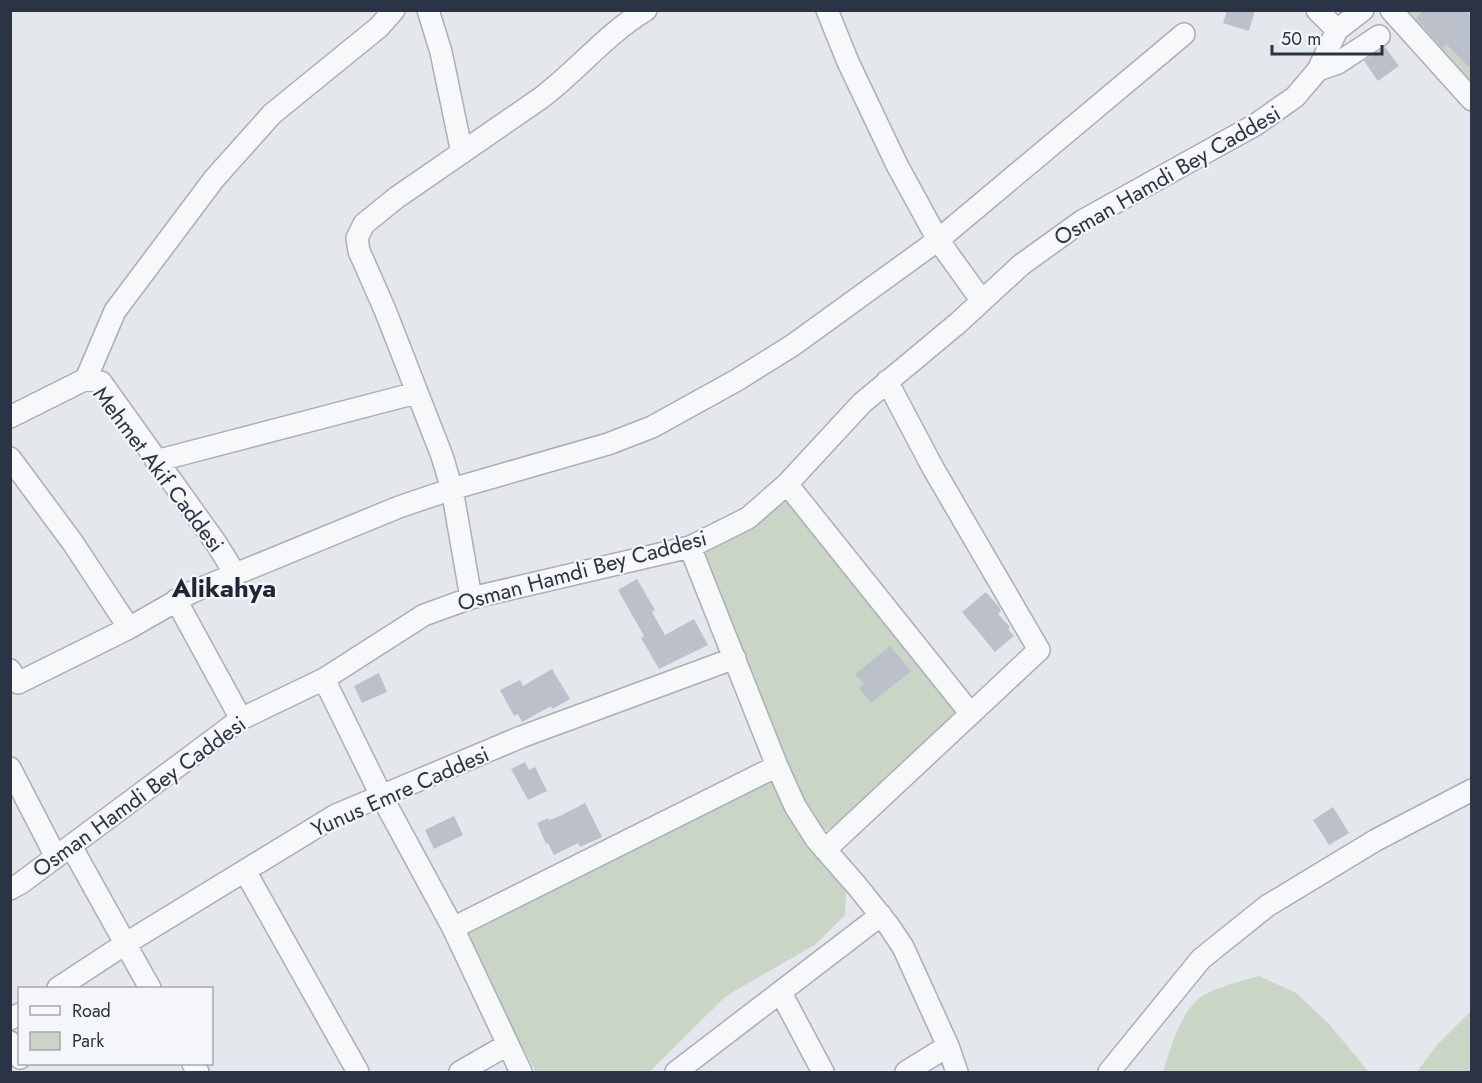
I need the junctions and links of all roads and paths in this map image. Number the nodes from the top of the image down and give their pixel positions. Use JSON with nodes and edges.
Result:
{"nodes":[{"id":1,"x":394,"y":10,"type":"edge"},
{"id":2,"x":428,"y":10,"type":"edge"},
{"id":3,"x":646,"y":10,"type":"edge"},
{"id":4,"x":827,"y":10,"type":"edge"},
{"id":5,"x":1317,"y":10,"type":"edge"},
{"id":6,"x":1363,"y":10,"type":"edge"},
{"id":7,"x":1391,"y":10,"type":"edge"},
{"id":8,"x":1337,"y":30,"type":"junction"},
{"id":9,"x":1184,"y":34,"type":"dead end"},
{"id":10,"x":1379,"y":36,"type":"dead end"},
{"id":11,"x":1318,"y":70,"type":"junction"},
{"id":12,"x":1472,"y":100,"type":"edge"},
{"id":13,"x":462,"y":153,"type":"junction"},
{"id":14,"x":938,"y":240,"type":"junction"},
{"id":15,"x":982,"y":301,"type":"junction"},
{"id":16,"x":86,"y":379,"type":"junction"},
{"id":17,"x":887,"y":381,"type":"junction"},
{"id":18,"x":416,"y":393,"type":"junction"},
{"id":19,"x":10,"y":417,"type":"edge"},
{"id":20,"x":10,"y":458,"type":"edge"},
{"id":21,"x":156,"y":461,"type":"junction"},
{"id":22,"x":787,"y":484,"type":"junction"},
{"id":23,"x":452,"y":489,"type":"junction"},
{"id":24,"x":690,"y":547,"type":"junction"},
{"id":25,"x":236,"y":575,"type":"junction"},
{"id":26,"x":471,"y":598,"type":"junction"},
{"id":27,"x":176,"y":600,"type":"junction"},
{"id":28,"x":129,"y":628,"type":"junction"},
{"id":29,"x":735,"y":658,"type":"junction"},
{"id":30,"x":324,"y":679,"type":"junction"},
{"id":31,"x":13,"y":680,"type":"edge"},
{"id":32,"x":971,"y":714,"type":"junction"},
{"id":33,"x":241,"y":719,"type":"junction"},
{"id":34,"x":777,"y":766,"type":"junction"},
{"id":35,"x":10,"y":768,"type":"edge"},
{"id":36,"x":1472,"y":790,"type":"edge"},
{"id":37,"x":381,"y":795,"type":"junction"},
{"id":38,"x":825,"y":850,"type":"junction"},
{"id":39,"x":64,"y":851,"type":"junction"},
{"id":40,"x":246,"y":871,"type":"junction"},
{"id":41,"x":10,"y":889,"type":"edge"},
{"id":42,"x":881,"y":915,"type":"junction"},
{"id":43,"x":453,"y":928,"type":"junction"},
{"id":44,"x":125,"y":944,"type":"junction"},
{"id":45,"x":60,"y":987,"type":"edge"},
{"id":46,"x":149,"y":987,"type":"edge"},
{"id":47,"x":781,"y":993,"type":"junction"},
{"id":48,"x":10,"y":1042,"type":"edge"},
{"id":49,"x":507,"y":1045,"type":"junction"},
{"id":50,"x":948,"y":1046,"type":"junction"},
{"id":51,"x":18,"y":1055,"type":"edge"},
{"id":52,"x":358,"y":1072,"type":"edge"},
{"id":53,"x":460,"y":1072,"type":"edge"},
{"id":54,"x":521,"y":1072,"type":"edge"},
{"id":55,"x":676,"y":1072,"type":"edge"},
{"id":56,"x":823,"y":1072,"type":"edge"},
{"id":57,"x":906,"y":1072,"type":"edge"},
{"id":58,"x":957,"y":1072,"type":"edge"},
{"id":59,"x":1109,"y":1072,"type":"edge"}],
"edges":[{"from":1,"to":16,"type":"street"},
{"from":2,"to":13,"type":"street"},
{"from":3,"to":13,"type":"street"},
{"from":4,"to":14,"type":"street"},
{"from":5,"to":8,"type":"street"},
{"from":6,"to":8,"type":"street"},
{"from":7,"to":12,"type":"street"},
{"from":8,"to":11,"type":"street","name":"Osman Hamdi Bey Caddesi"},
{"from":9,"to":14,"type":"street"},
{"from":10,"to":11,"type":"street"},
{"from":11,"to":15,"type":"street","name":"Osman Hamdi Bey Caddesi"},
{"from":13,"to":18,"type":"street"},
{"from":14,"to":15,"type":"street"},
{"from":14,"to":23,"type":"street"},
{"from":15,"to":17,"type":"street","name":"Osman Hamdi Bey Caddesi"},
{"from":16,"to":19,"type":"street","name":"Mehmet Akif Caddesi"},
{"from":16,"to":21,"type":"street","name":"Mehmet Akif Caddesi"},
{"from":17,"to":22,"type":"street","name":"Osman Hamdi Bey Caddesi"},
{"from":17,"to":32,"type":"street"},
{"from":18,"to":21,"type":"street"},
{"from":18,"to":23,"type":"street"},
{"from":20,"to":28,"type":"street"},
{"from":21,"to":25,"type":"street","name":"Mehmet Akif Caddesi"},
{"from":22,"to":24,"type":"street","name":"Osman Hamdi Bey Caddesi"},
{"from":22,"to":32,"type":"street"},
{"from":23,"to":25,"type":"street"},
{"from":23,"to":26,"type":"street"},
{"from":24,"to":26,"type":"street","name":"Osman Hamdi Bey Caddesi"},
{"from":24,"to":29,"type":"street"},
{"from":25,"to":27,"type":"street"},
{"from":26,"to":30,"type":"street","name":"Osman Hamdi Bey Caddesi"},
{"from":27,"to":28,"type":"street"},
{"from":27,"to":33,"type":"street"},
{"from":28,"to":31,"type":"street"},
{"from":29,"to":34,"type":"street"},
{"from":29,"to":37,"type":"street","name":"Yunus Emre Caddesi"},
{"from":30,"to":33,"type":"street","name":"Osman Hamdi Bey Caddesi"},
{"from":30,"to":37,"type":"street"},
{"from":32,"to":38,"type":"street"},
{"from":33,"to":39,"type":"street","name":"Osman Hamdi Bey Caddesi"},
{"from":34,"to":38,"type":"street"},
{"from":34,"to":43,"type":"street"},
{"from":35,"to":39,"type":"street"},
{"from":36,"to":59,"type":"street"},
{"from":37,"to":40,"type":"street","name":"Yunus Emre Caddesi"},
{"from":37,"to":43,"type":"street"},
{"from":38,"to":42,"type":"street"},
{"from":39,"to":41,"type":"street","name":"Osman Hamdi Bey Caddesi"},
{"from":39,"to":44,"type":"street"},
{"from":40,"to":44,"type":"street","name":"Yunus Emre Caddesi"},
{"from":40,"to":52,"type":"street"},
{"from":42,"to":47,"type":"street"},
{"from":42,"to":50,"type":"street"},
{"from":43,"to":49,"type":"street"},
{"from":44,"to":45,"type":"street","name":"Yunus Emre Caddesi"},
{"from":44,"to":46,"type":"street"},
{"from":47,"to":55,"type":"street"},
{"from":47,"to":56,"type":"street"},
{"from":48,"to":51,"type":"street"},
{"from":49,"to":53,"type":"street"},
{"from":49,"to":54,"type":"street"},
{"from":50,"to":57,"type":"street"},
{"from":50,"to":58,"type":"street"}]}
